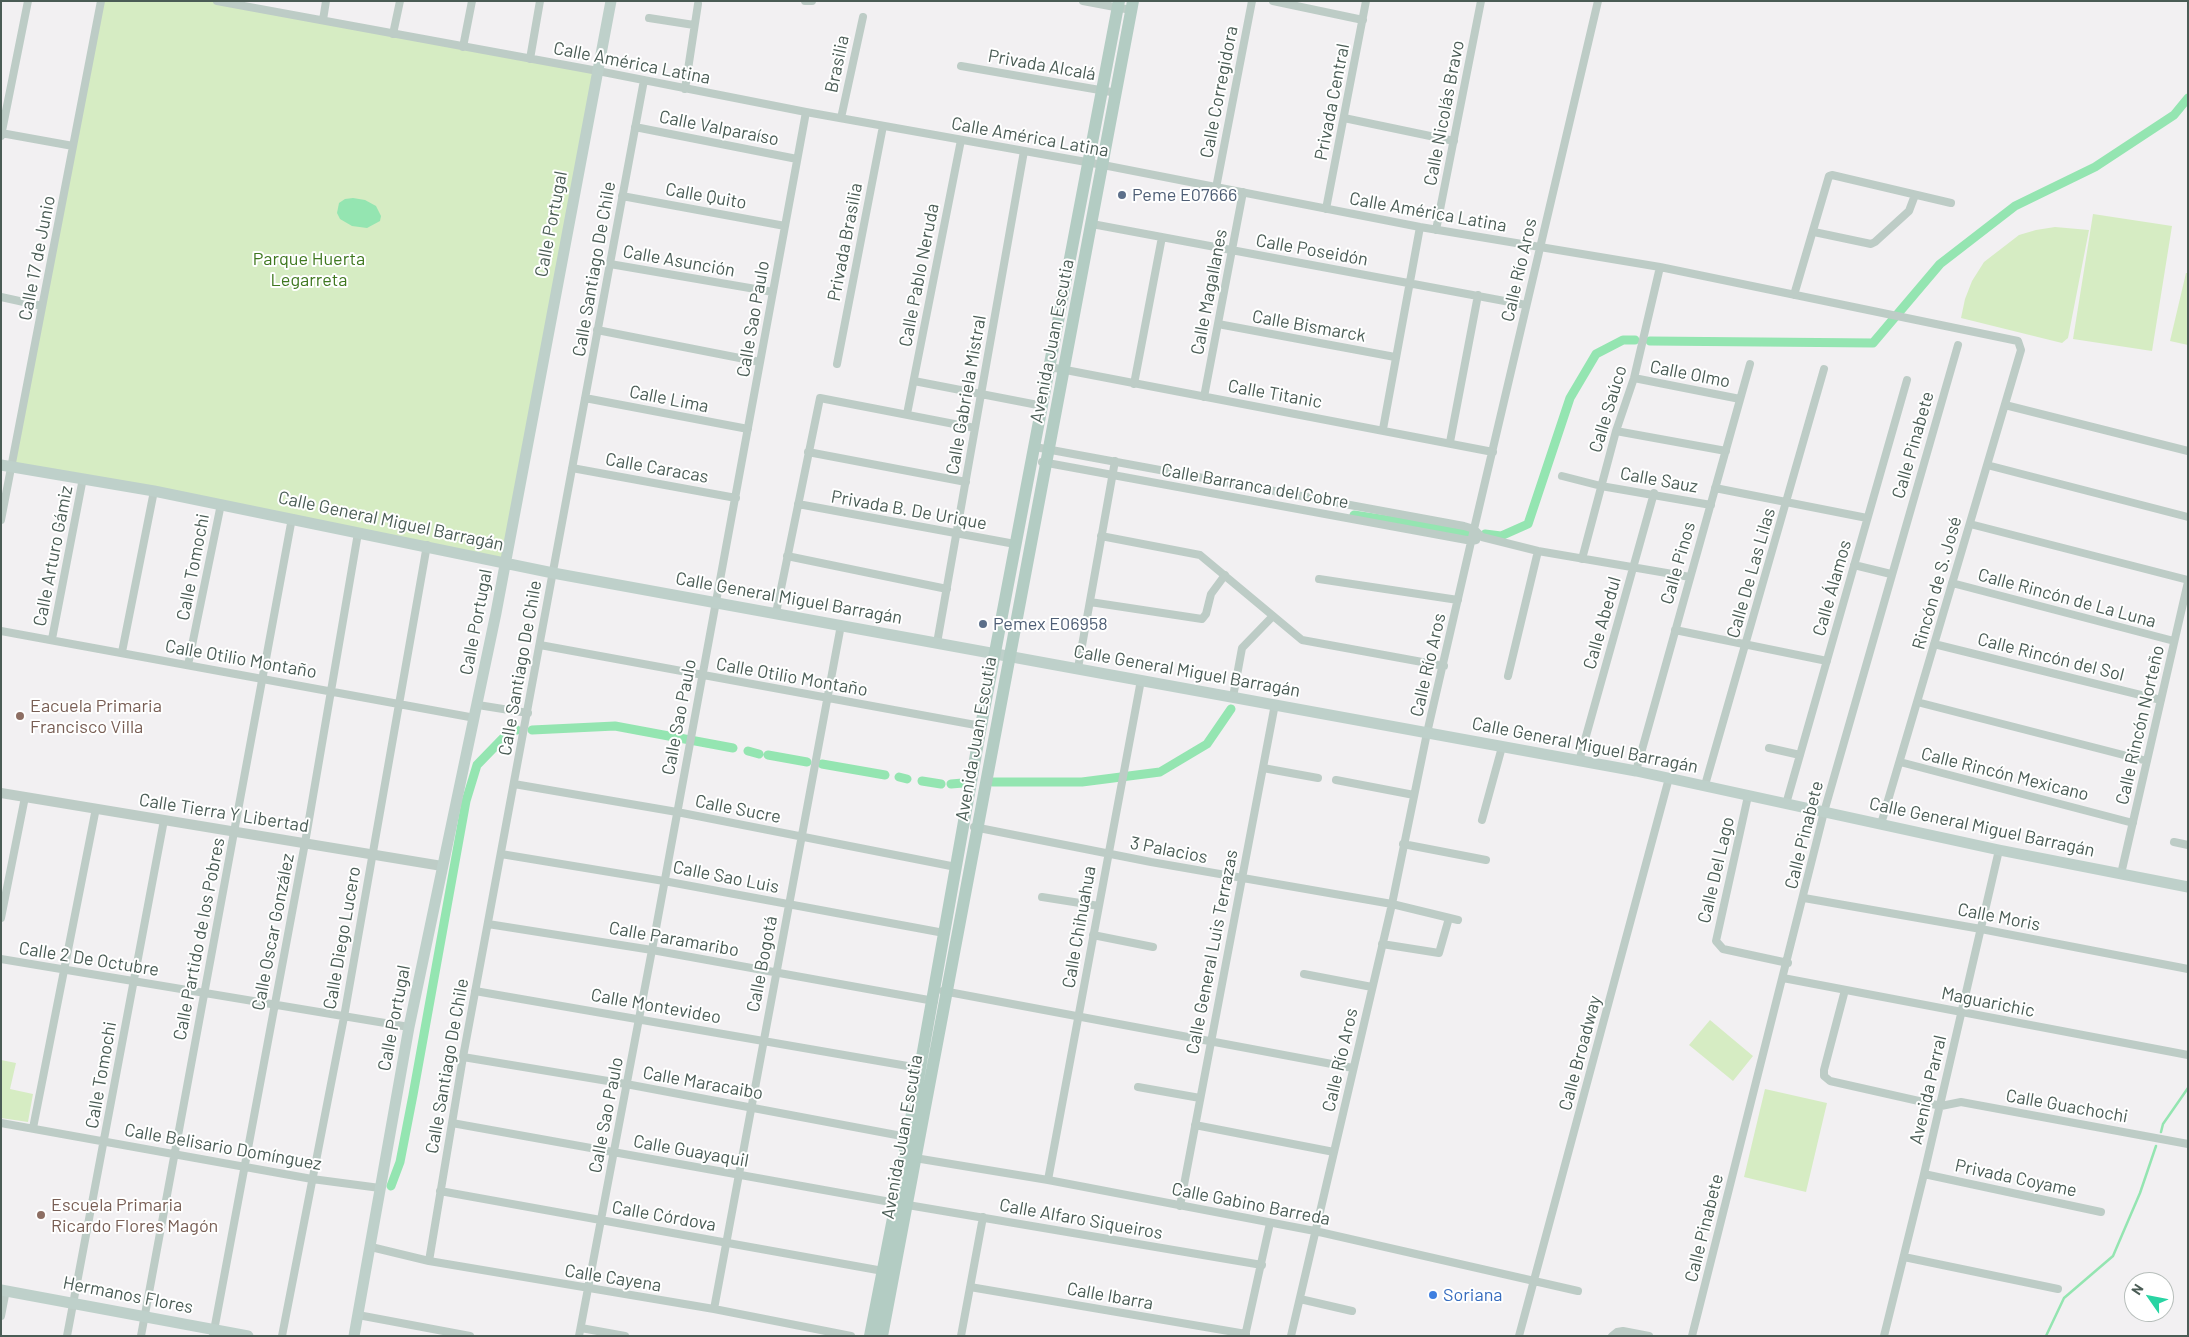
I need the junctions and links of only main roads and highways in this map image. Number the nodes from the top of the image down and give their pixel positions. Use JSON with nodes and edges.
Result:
{"nodes":[{"id":1,"x":611,"y":1,"type":"edge"},
{"id":2,"x":1118,"y":5,"type":"edge"},
{"id":3,"x":1132,"y":6,"type":"edge"},
{"id":4,"x":6,"y":465,"type":"edge"},
{"id":5,"x":506,"y":564,"type":"junction"},
{"id":6,"x":995,"y":654,"type":"junction"},
{"id":7,"x":1008,"y":656,"type":"junction"},
{"id":8,"x":972,"y":776,"type":"junction"},
{"id":9,"x":986,"y":778,"type":"junction"},
{"id":10,"x":966,"y":809,"type":"junction"},
{"id":11,"x":980,"y":810,"type":"junction"},
{"id":12,"x":2188,"y":887,"type":"edge"},
{"id":13,"x":939,"y":996,"type":"junction"},
{"id":14,"x":902,"y":1204,"type":"junction"},
{"id":15,"x":4,"y":1290,"type":"edge"},
{"id":16,"x":213,"y":1332,"type":"edge"},
{"id":17,"x":248,"y":1336,"type":"edge"},
{"id":18,"x":354,"y":1336,"type":"edge"},
{"id":19,"x":870,"y":1336,"type":"edge"},
{"id":20,"x":882,"y":1336,"type":"edge"}],
"edges":[{"from":1,"to":5,"type":"main road","name":"Calle Portugal"},
{"from":2,"to":6,"type":"main road","name":"Avenida Juan Escutia"},
{"from":3,"to":7,"type":"main road","name":"Avenida Juan Escutia"},
{"from":4,"to":5,"type":"main road","name":"Calle General Miguel Barragán"},
{"from":5,"to":6,"type":"main road","name":"Calle General Miguel Barragán"},
{"from":5,"to":18,"type":"main road","name":"Calle Portugal"},
{"from":6,"to":7,"type":"main road","name":"Calle General Miguel Barragán"},
{"from":6,"to":8,"type":"main road","name":"Avenida Juan Escutia"},
{"from":7,"to":9,"type":"main road","name":"Avenida Juan Escutia"},
{"from":7,"to":12,"type":"main road","name":"Calle General Miguel Barragán"},
{"from":8,"to":9,"type":"main road"},
{"from":8,"to":10,"type":"main road","name":"Avenida Juan Escutia"},
{"from":9,"to":11,"type":"main road","name":"Avenida Juan Escutia"},
{"from":10,"to":11,"type":"main road"},
{"from":10,"to":13,"type":"main road","name":"Avenida Juan Escutia"},
{"from":11,"to":13,"type":"main road","name":"Avenida Juan Escutia"},
{"from":13,"to":14,"type":"main road","name":"Avenida Juan Escutia"},
{"from":13,"to":14,"type":"main road","name":"Avenida Juan Escutia"},
{"from":14,"to":19,"type":"main road","name":"Avenida Juan Escutia"},
{"from":14,"to":20,"type":"main road","name":"Avenida Juan Escutia"},
{"from":15,"to":16,"type":"main road","name":"Hermanos Flores"},
{"from":16,"to":17,"type":"main road","name":"Hermanos Flores"}]}
